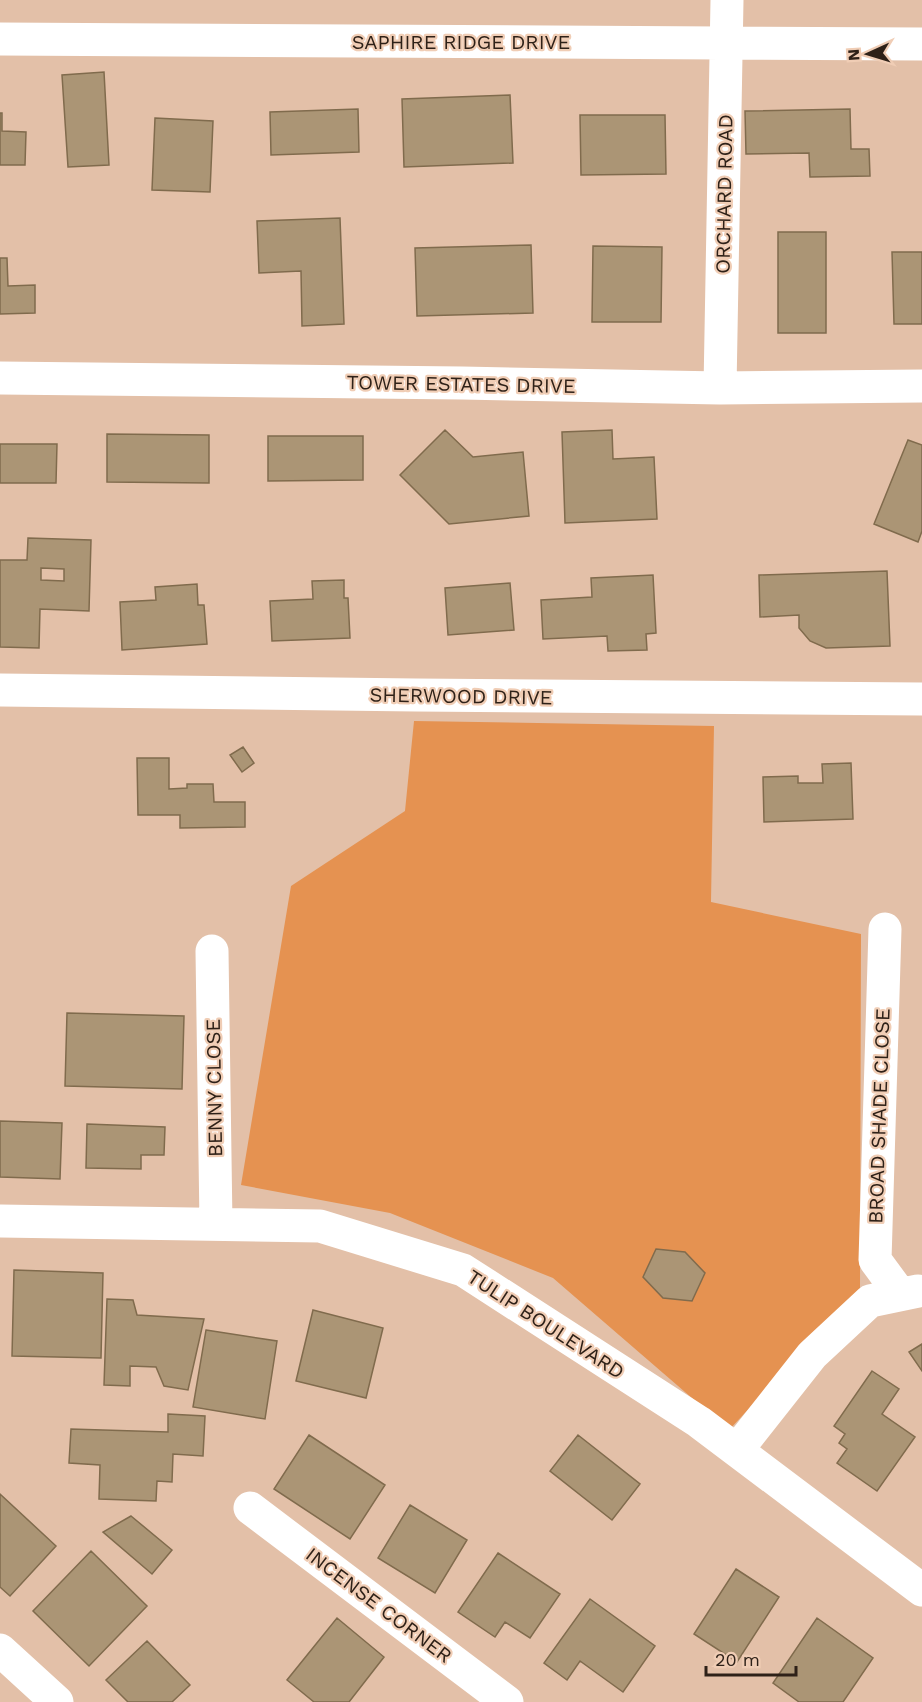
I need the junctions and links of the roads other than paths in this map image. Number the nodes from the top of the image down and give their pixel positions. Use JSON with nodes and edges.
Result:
{"nodes":[{"id":1,"x":728,"y":0,"type":"edge"},
{"id":2,"x":0,"y":39,"type":"edge"},
{"id":3,"x":727,"y":42,"type":"junction"},
{"id":4,"x":922,"y":44,"type":"edge"},
{"id":5,"x":0,"y":378,"type":"edge"},
{"id":6,"x":922,"y":386,"type":"edge"},
{"id":7,"x":720,"y":388,"type":"junction"},
{"id":8,"x":0,"y":690,"type":"edge"},
{"id":9,"x":922,"y":699,"type":"edge"},
{"id":10,"x":885,"y":929,"type":"dead end"},
{"id":11,"x":212,"y":951,"type":"dead end"},
{"id":12,"x":0,"y":1221,"type":"edge"},
{"id":13,"x":216,"y":1224,"type":"junction"},
{"id":14,"x":911,"y":1292,"type":"edge"},
{"id":15,"x":737,"y":1450,"type":"junction"},
{"id":16,"x":250,"y":1508,"type":"dead end"},
{"id":17,"x":922,"y":1590,"type":"edge"},
{"id":18,"x":0,"y":1650,"type":"edge"},
{"id":19,"x":57,"y":1702,"type":"edge"},
{"id":20,"x":507,"y":1702,"type":"edge"}],
"edges":[{"from":1,"to":3,"type":"street","name":"ORCHARD ROAD"},
{"from":2,"to":3,"type":"street","name":"SAPHIRE RIDGE DRIVE"},
{"from":3,"to":4,"type":"street","name":"SAPHIRE RIDGE DRIVE"},
{"from":3,"to":7,"type":"street","name":"ORCHARD ROAD"},
{"from":5,"to":7,"type":"street","name":"TOWER ESTATES DRIVE"},
{"from":6,"to":7,"type":"street","name":"TOWER ESTATES DRIVE"},
{"from":8,"to":9,"type":"street","name":"SHERWOOD DRIVE"},
{"from":10,"to":14,"type":"street","name":"BROAD SHADE CLOSE"},
{"from":11,"to":13,"type":"street","name":"BENNY CLOSE"},
{"from":12,"to":13,"type":"street","name":"TULIP BOULEVARD"},
{"from":13,"to":15,"type":"street","name":"TULIP BOULEVARD"},
{"from":14,"to":15,"type":"street"},
{"from":15,"to":17,"type":"street","name":"TULIP BOULEVARD"},
{"from":16,"to":20,"type":"street","name":"INCENSE CORNER"},
{"from":18,"to":19,"type":"street"}]}
